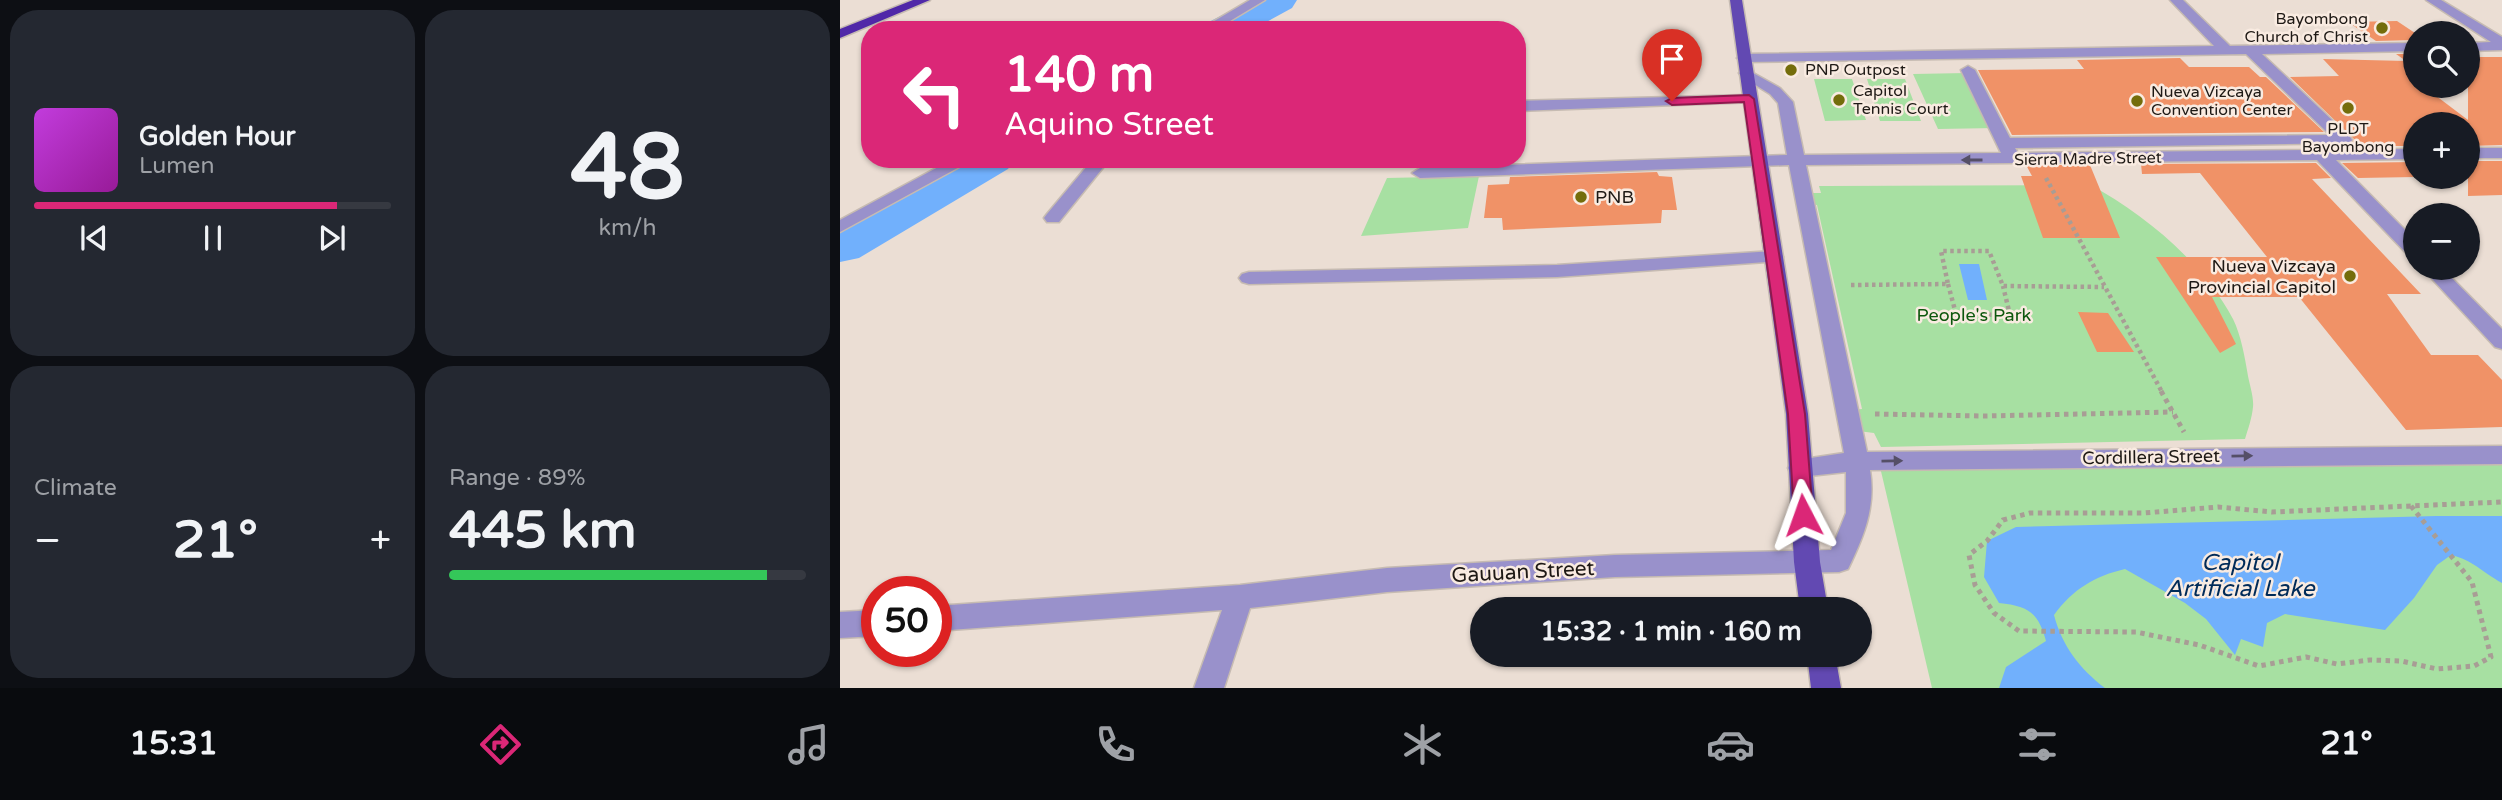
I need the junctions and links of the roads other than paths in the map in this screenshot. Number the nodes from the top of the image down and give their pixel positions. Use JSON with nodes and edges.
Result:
{"nodes":[{"id":1,"x":924,"y":0,"type":"edge"},
{"id":2,"x":1259,"y":0,"type":"edge"},
{"id":3,"x":1736,"y":0,"type":"edge"},
{"id":4,"x":2176,"y":0,"type":"edge"},
{"id":5,"x":2432,"y":0,"type":"edge"},
{"id":6,"x":872,"y":21,"type":"edge"},
{"id":7,"x":1221,"y":21,"type":"edge"},
{"id":8,"x":861,"y":26,"type":"edge"},
{"id":9,"x":840,"y":34,"type":"edge"},
{"id":10,"x":2502,"y":45,"type":"edge"},
{"id":11,"x":2480,"y":46,"type":"edge"},
{"id":12,"x":2403,"y":47,"type":"edge"},
{"id":13,"x":2225,"y":49,"type":"junction"},
{"id":14,"x":2249,"y":49,"type":"junction"},
{"id":15,"x":1745,"y":66,"type":"junction"},
{"id":16,"x":1968,"y":70,"type":"dead end"},
{"id":17,"x":1749,"y":99,"type":"junction"},
{"id":18,"x":1526,"y":106,"type":"edge"},
{"id":19,"x":2307,"y":139,"type":"junction"},
{"id":20,"x":2004,"y":142,"type":"junction"},
{"id":21,"x":2480,"y":153,"type":"edge"},
{"id":22,"x":2502,"y":153,"type":"edge"},
{"id":23,"x":2403,"y":154,"type":"edge"},
{"id":24,"x":2322,"y":155,"type":"junction"},
{"id":25,"x":2013,"y":159,"type":"junction"},
{"id":26,"x":1760,"y":160,"type":"junction"},
{"id":27,"x":1796,"y":160,"type":"junction"},
{"id":28,"x":949,"y":168,"type":"edge"},
{"id":29,"x":1095,"y":168,"type":"edge"},
{"id":30,"x":1420,"y":173,"type":"dead end"},
{"id":31,"x":1053,"y":218,"type":"dead end"},
{"id":32,"x":840,"y":227,"type":"edge"},
{"id":33,"x":2403,"y":239,"type":"edge"},
{"id":34,"x":1774,"y":257,"type":"junction"},
{"id":35,"x":1249,"y":278,"type":"dead end"},
{"id":36,"x":2443,"y":280,"type":"edge"},
{"id":37,"x":2502,"y":342,"type":"edge"},
{"id":38,"x":2502,"y":455,"type":"edge"},
{"id":39,"x":1857,"y":461,"type":"junction"},
{"id":40,"x":1800,"y":468,"type":"junction"},
{"id":41,"x":1807,"y":562,"type":"junction"},
{"id":42,"x":1240,"y":597,"type":"junction"},
{"id":43,"x":1812,"y":597,"type":"edge"},
{"id":44,"x":952,"y":619,"type":"edge"},
{"id":45,"x":861,"y":624,"type":"edge"},
{"id":46,"x":840,"y":625,"type":"edge"},
{"id":47,"x":1823,"y":667,"type":"edge"},
{"id":48,"x":1209,"y":688,"type":"edge"},
{"id":49,"x":1826,"y":688,"type":"edge"}],
"edges":[{"from":1,"to":6,"type":"highway"},
{"from":2,"to":7,"type":"street"},
{"from":3,"to":15,"type":"main road"},
{"from":4,"to":13,"type":"street"},
{"from":5,"to":10,"type":"street"},
{"from":8,"to":9,"type":"highway"},
{"from":10,"to":11,"type":"street"},
{"from":12,"to":14,"type":"street"},
{"from":13,"to":14,"type":"street"},
{"from":13,"to":15,"type":"street"},
{"from":14,"to":19,"type":"street"},
{"from":15,"to":17,"type":"main road"},
{"from":15,"to":27,"type":"street"},
{"from":16,"to":20,"type":"street"},
{"from":17,"to":18,"type":"street"},
{"from":17,"to":26,"type":"main road"},
{"from":19,"to":20,"type":"street"},
{"from":19,"to":24,"type":"street"},
{"from":20,"to":25,"type":"street"},
{"from":21,"to":22,"type":"street"},
{"from":23,"to":24,"type":"street","name":"Sierra Madre Street"},
{"from":24,"to":25,"type":"street","name":"Sierra Madre Street"},
{"from":24,"to":33,"type":"street"},
{"from":25,"to":27,"type":"street","name":"Sierra Madre Street","one_way":true},
{"from":26,"to":27,"type":"street","name":"Sierra Madre Street"},
{"from":26,"to":30,"type":"street","name":"Sierra Madre Street"},
{"from":26,"to":34,"type":"main road"},
{"from":27,"to":39,"type":"street"},
{"from":28,"to":32,"type":"street"},
{"from":29,"to":31,"type":"street"},
{"from":34,"to":35,"type":"street"},
{"from":34,"to":40,"type":"main road"},
{"from":36,"to":37,"type":"street"},
{"from":39,"to":38,"type":"street","name":"Cordillera Street","one_way":true},
{"from":39,"to":40,"type":"street","name":"Cordillera Street"},
{"from":39,"to":41,"type":"street","name":"Gauuan Street"},
{"from":40,"to":41,"type":"main road"},
{"from":41,"to":42,"type":"street","name":"Gauuan Street"},
{"from":41,"to":43,"type":"main road"},
{"from":42,"to":44,"type":"street","name":"Gauuan Street"},
{"from":42,"to":48,"type":"street"},
{"from":45,"to":46,"type":"street"},
{"from":47,"to":49,"type":"main road"}]}
